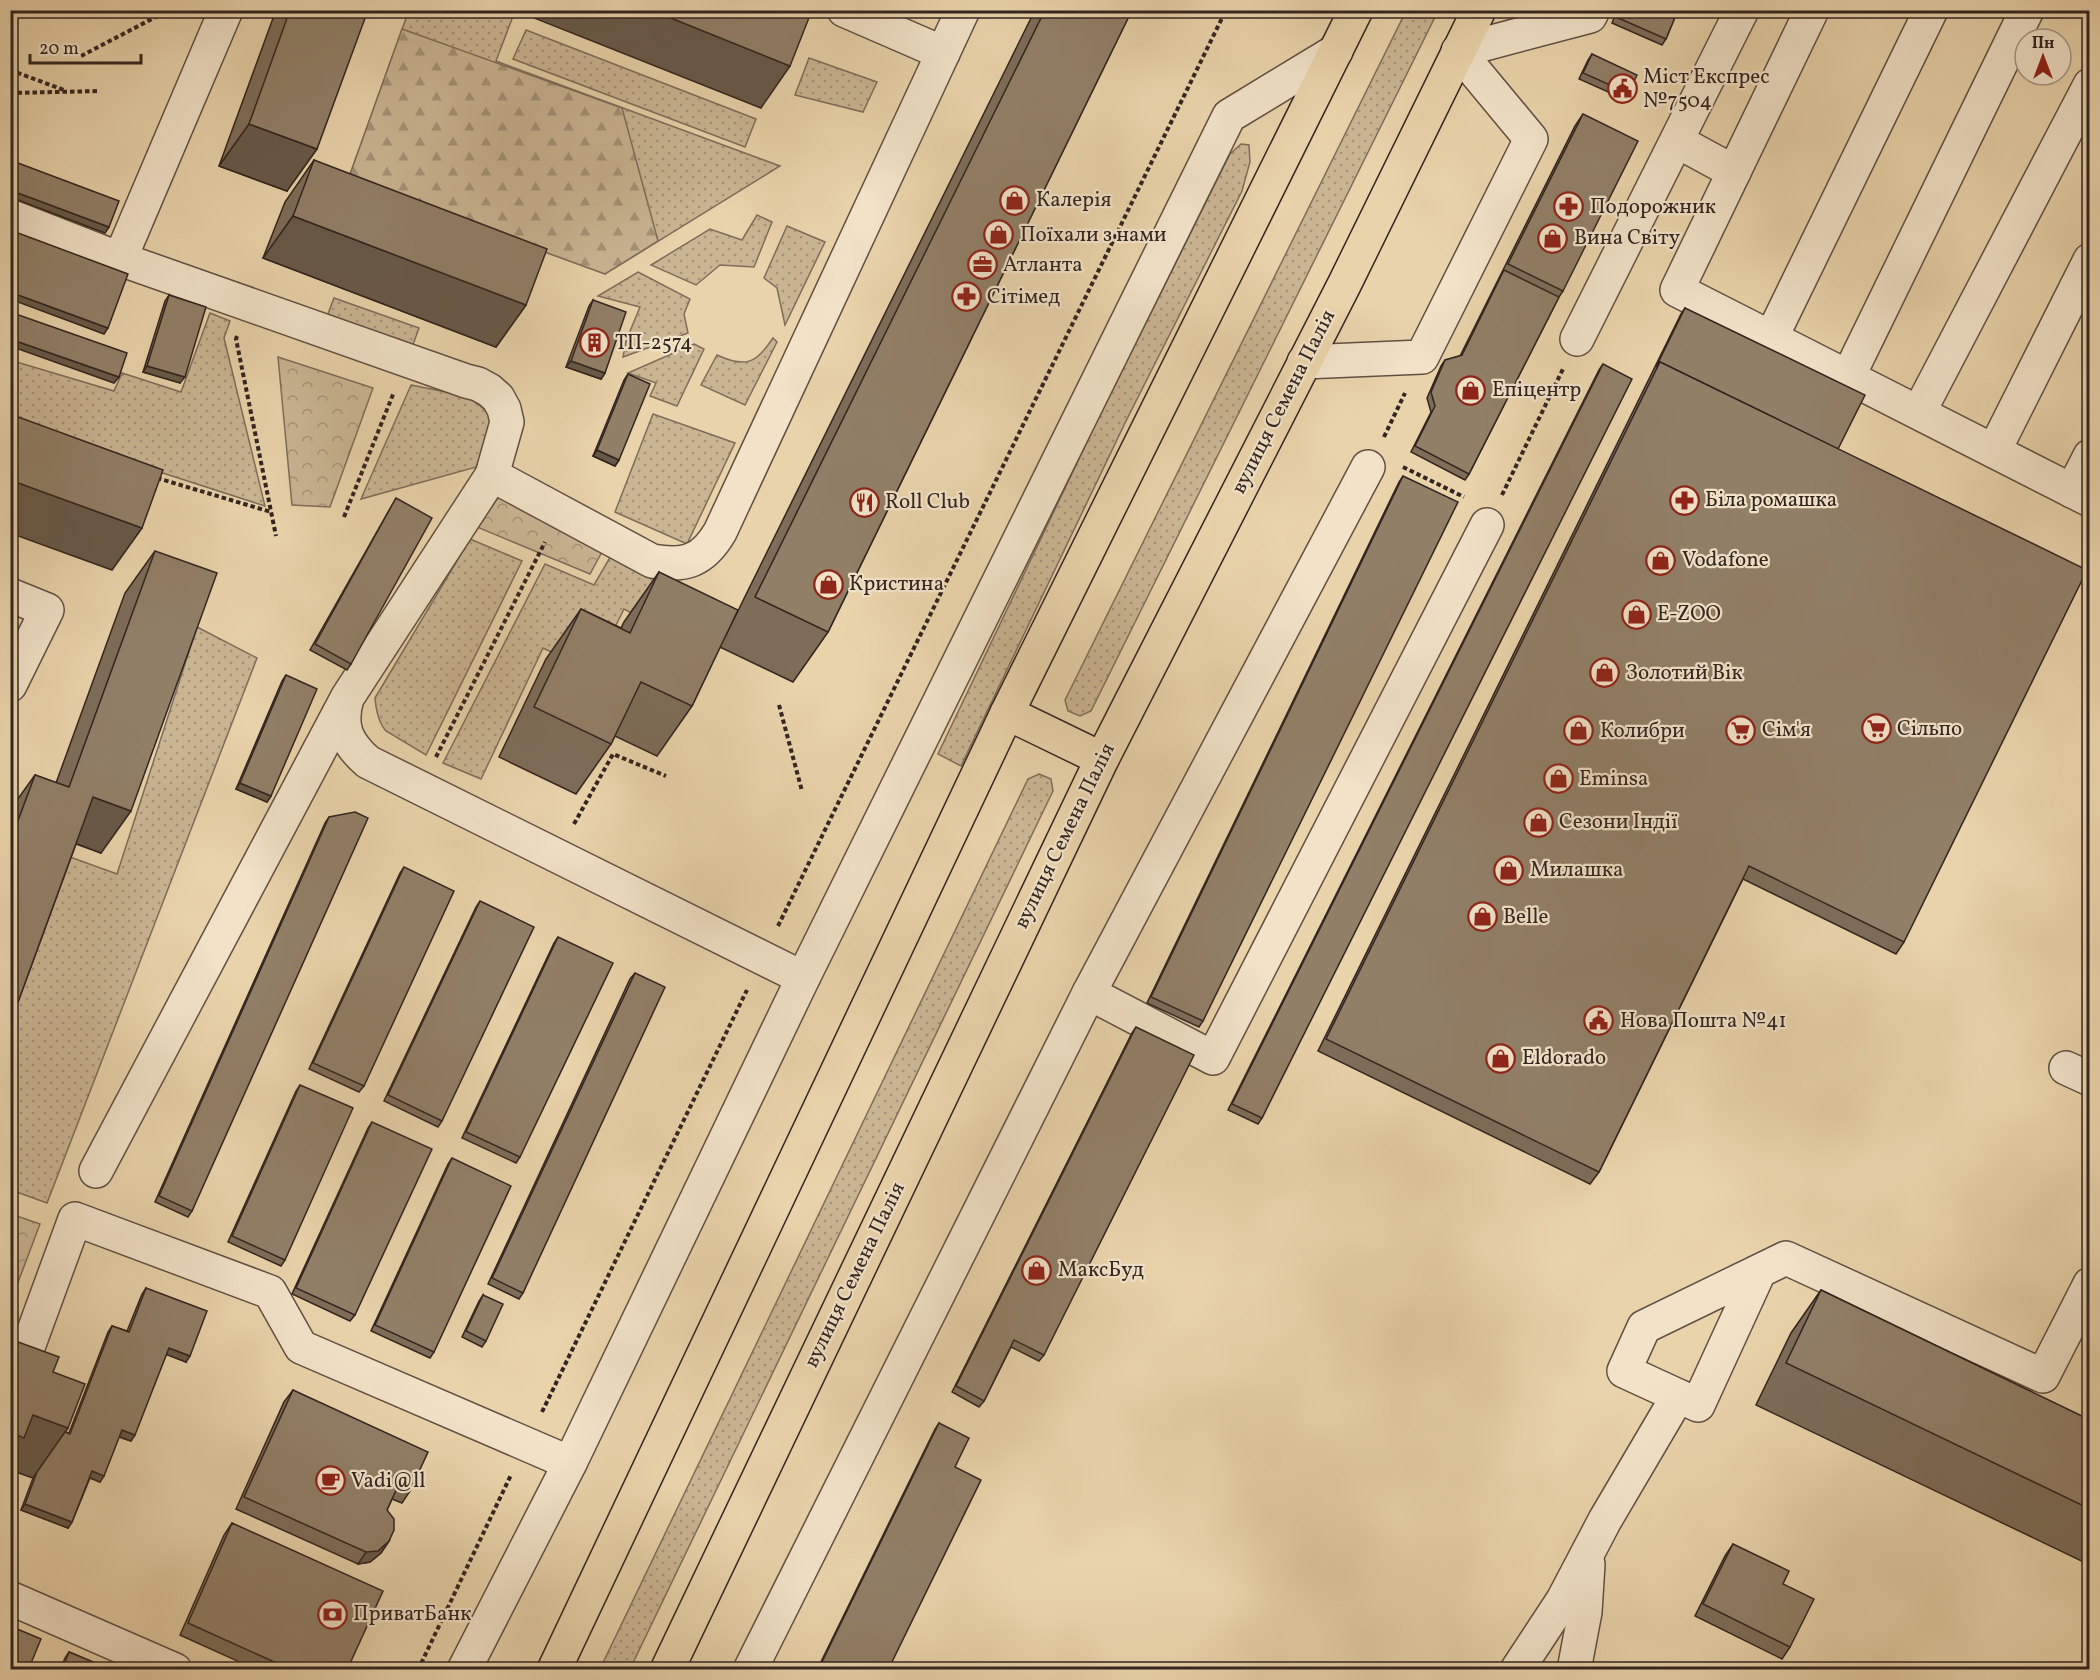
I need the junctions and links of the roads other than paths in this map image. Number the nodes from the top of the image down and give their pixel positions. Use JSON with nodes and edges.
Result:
{"nodes":[{"id":1,"x":226,"y":10,"type":"edge"},
{"id":2,"x":844,"y":10,"type":"edge"},
{"id":3,"x":963,"y":10,"type":"edge"},
{"id":4,"x":1356,"y":10,"type":"edge"},
{"id":5,"x":1479,"y":10,"type":"edge"},
{"id":6,"x":1593,"y":10,"type":"edge"},
{"id":7,"x":1742,"y":10,"type":"edge"},
{"id":8,"x":1812,"y":10,"type":"edge"},
{"id":9,"x":1931,"y":10,"type":"edge"},
{"id":10,"x":2027,"y":10,"type":"edge"},
{"id":11,"x":1336,"y":51,"type":"junction"},
{"id":12,"x":1458,"y":51,"type":"junction"},
{"id":13,"x":943,"y":53,"type":"junction"},
{"id":14,"x":2090,"y":85,"type":"edge"},
{"id":15,"x":1677,"y":141,"type":"junction"},
{"id":16,"x":1734,"y":172,"type":"junction"},
{"id":17,"x":10,"y":216,"type":"edge"},
{"id":18,"x":120,"y":259,"type":"junction"},
{"id":19,"x":2090,"y":260,"type":"edge"},
{"id":20,"x":1771,"y":338,"type":"junction"},
{"id":21,"x":1577,"y":339,"type":"road end"},
{"id":22,"x":1304,"y":362,"type":"junction"},
{"id":23,"x":1848,"y":376,"type":"junction"},
{"id":24,"x":1918,"y":412,"type":"junction"},
{"id":25,"x":1994,"y":451,"type":"junction"},
{"id":26,"x":2090,"y":456,"type":"edge"},
{"id":27,"x":1372,"y":461,"type":"road end"},
{"id":28,"x":492,"y":475,"type":"junction"},
{"id":29,"x":2081,"y":495,"type":"edge"},
{"id":30,"x":1490,"y":518,"type":"road end"},
{"id":31,"x":10,"y":595,"type":"edge"},
{"id":32,"x":10,"y":685,"type":"edge"},
{"id":33,"x":347,"y":698,"type":"junction"},
{"id":34,"x":1007,"y":713,"type":"junction"},
{"id":35,"x":1102,"y":759,"type":"junction"},
{"id":36,"x":803,"y":978,"type":"junction"},
{"id":37,"x":1089,"y":993,"type":"junction"},
{"id":38,"x":96,"y":1171,"type":"dead end"},
{"id":39,"x":1759,"y":1272,"type":"junction"},
{"id":40,"x":2090,"y":1284,"type":"edge"},
{"id":41,"x":28,"y":1347,"type":"edge"},
{"id":42,"x":1678,"y":1396,"type":"junction"},
{"id":43,"x":570,"y":1463,"type":"junction"},
{"id":44,"x":1590,"y":1549,"type":"junction"},
{"id":45,"x":10,"y":1598,"type":"edge"},
{"id":46,"x":175,"y":1670,"type":"edge"},
{"id":47,"x":464,"y":1670,"type":"edge"},
{"id":48,"x":554,"y":1670,"type":"edge"},
{"id":49,"x":667,"y":1670,"type":"edge"},
{"id":50,"x":750,"y":1670,"type":"edge"},
{"id":51,"x":1517,"y":1670,"type":"edge"},
{"id":52,"x":1574,"y":1670,"type":"edge"}],
"edges":[{"from":1,"to":18,"type":"street"},
{"from":2,"to":13,"type":"street"},
{"from":3,"to":13,"type":"street"},
{"from":4,"to":11,"type":"highway"},
{"from":5,"to":12,"type":"highway","name":"вулиця Семена Палія"},
{"from":6,"to":12,"type":"street"},
{"from":7,"to":15,"type":"street"},
{"from":8,"to":16,"type":"street"},
{"from":9,"to":20,"type":"street"},
{"from":10,"to":23,"type":"street"},
{"from":11,"to":34,"type":"highway"},
{"from":11,"to":36,"type":"street"},
{"from":12,"to":22,"type":"highway","name":"вулиця Семена Палія"},
{"from":12,"to":22,"type":"street"},
{"from":13,"to":28,"type":"street"},
{"from":14,"to":24,"type":"street"},
{"from":15,"to":16,"type":"street"},
{"from":15,"to":21,"type":"street"},
{"from":16,"to":20,"type":"street"},
{"from":17,"to":18,"type":"street"},
{"from":18,"to":28,"type":"street"},
{"from":19,"to":25,"type":"street"},
{"from":20,"to":23,"type":"street"},
{"from":22,"to":35,"type":"highway","name":"вулиця Семена Палія"},
{"from":23,"to":24,"type":"street"},
{"from":24,"to":25,"type":"street"},
{"from":25,"to":29,"type":"street"},
{"from":26,"to":29,"type":"street"},
{"from":27,"to":37,"type":"street"},
{"from":28,"to":33,"type":"street"},
{"from":30,"to":37,"type":"street"},
{"from":31,"to":32,"type":"street"},
{"from":33,"to":36,"type":"street"},
{"from":33,"to":38,"type":"street"},
{"from":34,"to":35,"type":"highway"},
{"from":34,"to":48,"type":"highway"},
{"from":35,"to":49,"type":"highway","name":"вулиця Семена Палія"},
{"from":36,"to":43,"type":"street"},
{"from":37,"to":50,"type":"street"},
{"from":39,"to":40,"type":"street"},
{"from":39,"to":42,"type":"street"},
{"from":39,"to":42,"type":"street"},
{"from":41,"to":43,"type":"street"},
{"from":42,"to":44,"type":"street"},
{"from":43,"to":47,"type":"street"},
{"from":44,"to":51,"type":"street"},
{"from":44,"to":52,"type":"street"},
{"from":45,"to":46,"type":"street"}]}
